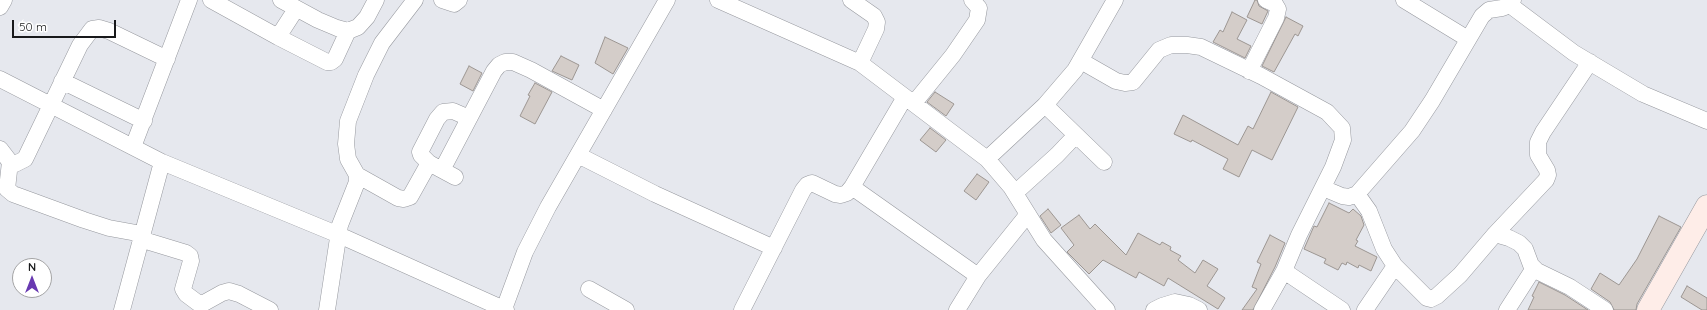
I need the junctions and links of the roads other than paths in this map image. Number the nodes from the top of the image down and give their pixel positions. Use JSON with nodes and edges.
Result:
{"nodes":[{"id":1,"x":4,"y":0,"type":"edge"},
{"id":2,"x":189,"y":0,"type":"edge"},
{"id":3,"x":211,"y":0,"type":"edge"},
{"id":4,"x":281,"y":0,"type":"edge"},
{"id":5,"x":376,"y":0,"type":"edge"},
{"id":6,"x":415,"y":0,"type":"edge"},
{"id":7,"x":442,"y":0,"type":"edge"},
{"id":8,"x":459,"y":0,"type":"edge"},
{"id":9,"x":668,"y":0,"type":"edge"},
{"id":10,"x":718,"y":0,"type":"edge"},
{"id":11,"x":852,"y":0,"type":"edge"},
{"id":12,"x":972,"y":0,"type":"edge"},
{"id":13,"x":1115,"y":0,"type":"edge"},
{"id":14,"x":1266,"y":0,"type":"edge"},
{"id":15,"x":1404,"y":0,"type":"edge"},
{"id":16,"x":1512,"y":2,"type":"edge"},
{"id":17,"x":0,"y":7,"type":"edge"},
{"id":18,"x":296,"y":8,"type":"junction"},
{"id":19,"x":348,"y":30,"type":"junction"},
{"id":20,"x":278,"y":37,"type":"junction"},
{"id":21,"x":1468,"y":40,"type":"junction"},
{"id":22,"x":167,"y":59,"type":"junction"},
{"id":23,"x":1081,"y":61,"type":"junction"},
{"id":24,"x":1590,"y":62,"type":"junction"},
{"id":25,"x":860,"y":63,"type":"junction"},
{"id":26,"x":1250,"y":71,"type":"junction"},
{"id":27,"x":0,"y":78,"type":"edge"},
{"id":28,"x":62,"y":82,"type":"junction"},
{"id":29,"x":910,"y":100,"type":"junction"},
{"id":30,"x":51,"y":104,"type":"junction"},
{"id":31,"x":1045,"y":105,"type":"junction"},
{"id":32,"x":604,"y":110,"type":"junction"},
{"id":33,"x":469,"y":118,"type":"junction"},
{"id":34,"x":144,"y":121,"type":"junction"},
{"id":35,"x":1707,"y":121,"type":"edge"},
{"id":36,"x":1076,"y":135,"type":"junction"},
{"id":37,"x":133,"y":147,"type":"junction"},
{"id":38,"x":0,"y":149,"type":"edge"},
{"id":39,"x":578,"y":155,"type":"junction"},
{"id":40,"x":987,"y":158,"type":"junction"},
{"id":41,"x":10,"y":162,"type":"junction"},
{"id":42,"x":162,"y":162,"type":"junction"},
{"id":43,"x":1104,"y":162,"type":"dead end"},
{"id":44,"x":442,"y":170,"type":"junction"},
{"id":45,"x":357,"y":175,"type":"junction"},
{"id":46,"x":852,"y":187,"type":"junction"},
{"id":47,"x":1323,"y":188,"type":"junction"},
{"id":48,"x":1015,"y":193,"type":"junction"},
{"id":49,"x":1357,"y":194,"type":"junction"},
{"id":50,"x":1707,"y":206,"type":"edge"},
{"id":51,"x":1028,"y":214,"type":"junction"},
{"id":52,"x":1495,"y":234,"type":"junction"},
{"id":53,"x":338,"y":235,"type":"junction"},
{"id":54,"x":141,"y":236,"type":"junction"},
{"id":55,"x":774,"y":248,"type":"junction"},
{"id":56,"x":1395,"y":266,"type":"junction"},
{"id":57,"x":1534,"y":268,"type":"junction"},
{"id":58,"x":1284,"y":271,"type":"junction"},
{"id":59,"x":978,"y":276,"type":"junction"},
{"id":60,"x":589,"y":289,"type":"dead end"},
{"id":61,"x":122,"y":310,"type":"edge"},
{"id":62,"x":270,"y":310,"type":"edge"},
{"id":63,"x":327,"y":310,"type":"edge"},
{"id":64,"x":505,"y":310,"type":"edge"},
{"id":65,"x":626,"y":310,"type":"edge"},
{"id":66,"x":742,"y":310,"type":"edge"},
{"id":67,"x":957,"y":310,"type":"edge"},
{"id":68,"x":1107,"y":310,"type":"edge"},
{"id":69,"x":1154,"y":310,"type":"edge"},
{"id":70,"x":1199,"y":310,"type":"edge"},
{"id":71,"x":1262,"y":310,"type":"edge"},
{"id":72,"x":1342,"y":310,"type":"edge"},
{"id":73,"x":1364,"y":310,"type":"edge"},
{"id":74,"x":1507,"y":310,"type":"edge"},
{"id":75,"x":1605,"y":310,"type":"edge"},
{"id":76,"x":1648,"y":310,"type":"edge"}],
"edges":[{"from":1,"to":17,"type":"street"},
{"from":2,"to":22,"type":"street"},
{"from":3,"to":20,"type":"street"},
{"from":4,"to":18,"type":"street"},
{"from":5,"to":19,"type":"street"},
{"from":6,"to":45,"type":"street"},
{"from":7,"to":8,"type":"street"},
{"from":9,"to":32,"type":"street"},
{"from":10,"to":25,"type":"street"},
{"from":11,"to":25,"type":"street"},
{"from":12,"to":29,"type":"street"},
{"from":13,"to":23,"type":"street"},
{"from":14,"to":26,"type":"street"},
{"from":15,"to":21,"type":"street"},
{"from":16,"to":21,"type":"street"},
{"from":16,"to":24,"type":"street"},
{"from":18,"to":19,"type":"street"},
{"from":18,"to":20,"type":"street"},
{"from":19,"to":20,"type":"street"},
{"from":21,"to":49,"type":"street"},
{"from":22,"to":28,"type":"street"},
{"from":22,"to":34,"type":"street"},
{"from":23,"to":26,"type":"street"},
{"from":23,"to":31,"type":"street"},
{"from":24,"to":35,"type":"street"},
{"from":24,"to":52,"type":"street"},
{"from":25,"to":29,"type":"street"},
{"from":26,"to":47,"type":"street"},
{"from":27,"to":30,"type":"street"},
{"from":28,"to":30,"type":"street"},
{"from":28,"to":34,"type":"street"},
{"from":29,"to":40,"type":"street"},
{"from":29,"to":46,"type":"street"},
{"from":30,"to":37,"type":"street"},
{"from":30,"to":41,"type":"street"},
{"from":31,"to":36,"type":"street"},
{"from":31,"to":40,"type":"street"},
{"from":32,"to":33,"type":"street"},
{"from":32,"to":39,"type":"street"},
{"from":33,"to":44,"type":"street"},
{"from":33,"to":44,"type":"street"},
{"from":34,"to":37,"type":"street"},
{"from":36,"to":43,"type":"street"},
{"from":36,"to":48,"type":"street"},
{"from":37,"to":42,"type":"street"},
{"from":38,"to":41,"type":"street"},
{"from":39,"to":55,"type":"street"},
{"from":39,"to":64,"type":"street"},
{"from":40,"to":48,"type":"street"},
{"from":41,"to":54,"type":"street"},
{"from":42,"to":53,"type":"street"},
{"from":42,"to":54,"type":"street"},
{"from":44,"to":45,"type":"street"},
{"from":45,"to":53,"type":"street"},
{"from":46,"to":55,"type":"street"},
{"from":46,"to":59,"type":"street"},
{"from":47,"to":49,"type":"street"},
{"from":47,"to":58,"type":"street"},
{"from":48,"to":51,"type":"street"},
{"from":49,"to":56,"type":"street"},
{"from":50,"to":76,"type":"main road"},
{"from":51,"to":59,"type":"street"},
{"from":51,"to":68,"type":"street"},
{"from":52,"to":56,"type":"street"},
{"from":52,"to":57,"type":"street"},
{"from":53,"to":63,"type":"street"},
{"from":53,"to":64,"type":"street"},
{"from":54,"to":61,"type":"street"},
{"from":54,"to":62,"type":"street"},
{"from":55,"to":66,"type":"street"},
{"from":56,"to":73,"type":"street"},
{"from":57,"to":74,"type":"street"},
{"from":57,"to":75,"type":"street"},
{"from":58,"to":71,"type":"street"},
{"from":58,"to":72,"type":"street"},
{"from":59,"to":67,"type":"street"},
{"from":60,"to":65,"type":"street"},
{"from":69,"to":70,"type":"street"}]}
